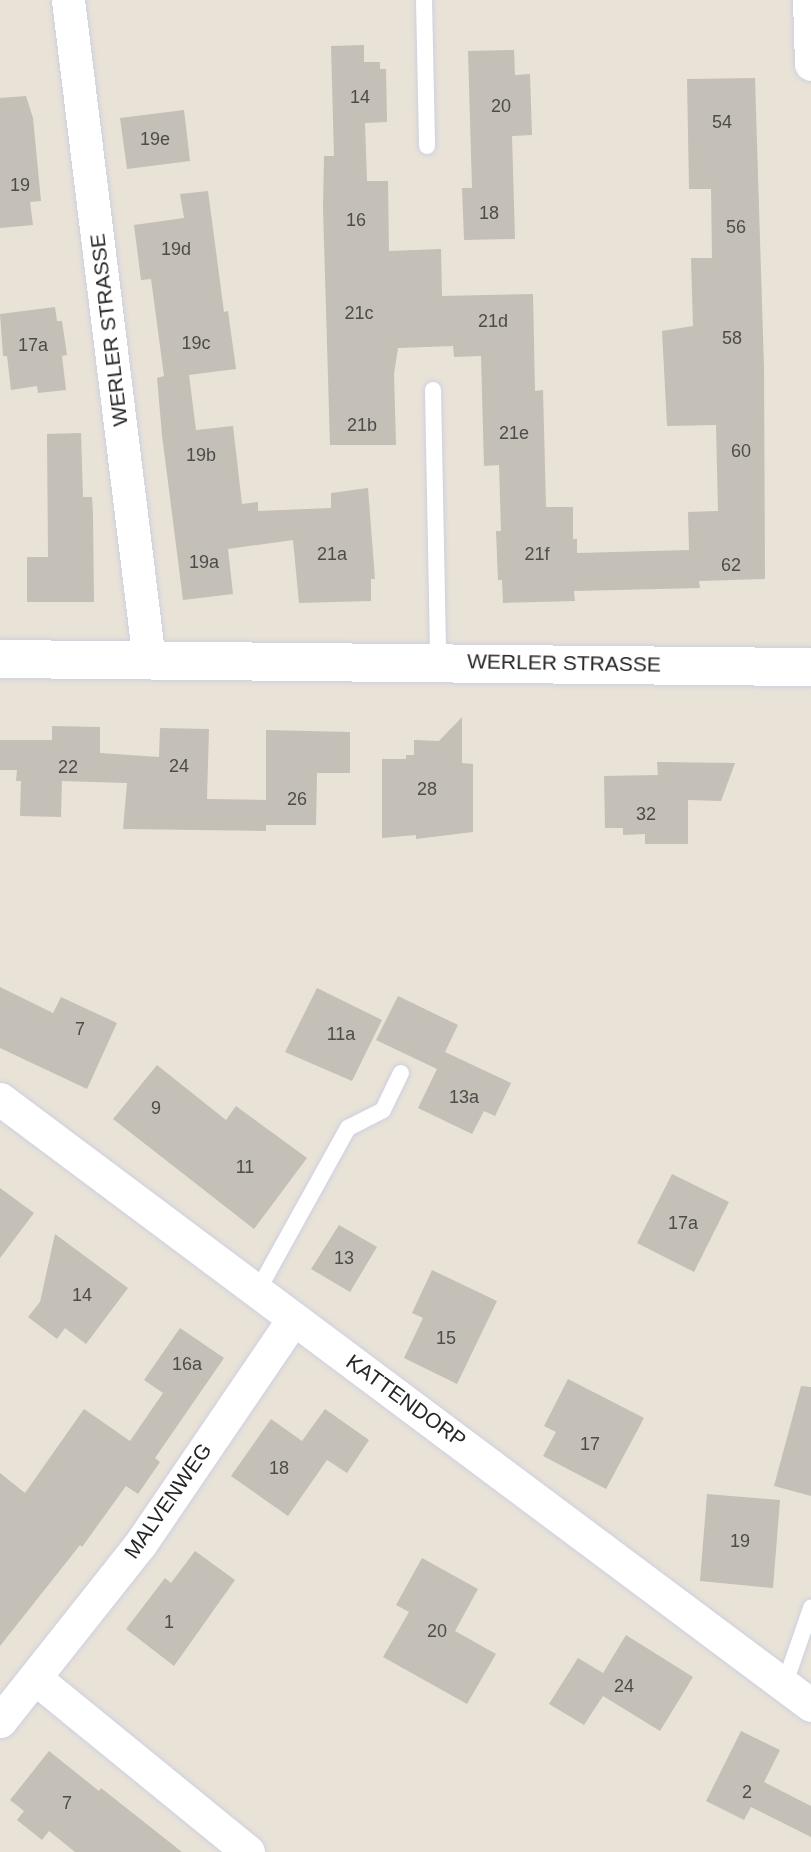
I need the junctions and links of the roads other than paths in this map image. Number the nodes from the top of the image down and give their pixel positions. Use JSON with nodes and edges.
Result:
{"nodes":[{"id":1,"x":68,"y":0,"type":"edge"},
{"id":2,"x":424,"y":0,"type":"edge"},
{"id":3,"x":809,"y":0,"type":"edge"},
{"id":4,"x":811,"y":64,"type":"edge"},
{"id":5,"x":427,"y":146,"type":"dead end"},
{"id":6,"x":433,"y":390,"type":"dead end"},
{"id":7,"x":0,"y":659,"type":"edge"},
{"id":8,"x":149,"y":661,"type":"junction"},
{"id":9,"x":438,"y":661,"type":"junction"},
{"id":10,"x":811,"y":667,"type":"edge"},
{"id":11,"x":401,"y":1073,"type":"dead end"},
{"id":12,"x":0,"y":1099,"type":"edge"},
{"id":13,"x":257,"y":1292,"type":"junction"},
{"id":14,"x":293,"y":1319,"type":"junction"},
{"id":15,"x":811,"y":1608,"type":"edge"},
{"id":16,"x":35,"y":1678,"type":"junction"},
{"id":17,"x":784,"y":1686,"type":"junction"},
{"id":18,"x":811,"y":1705,"type":"edge"},
{"id":19,"x":0,"y":1721,"type":"edge"},
{"id":20,"x":248,"y":1852,"type":"edge"}],
"edges":[{"from":1,"to":8,"type":"street","name":"WERLER STRASSE"},
{"from":2,"to":5,"type":"lane"},
{"from":3,"to":4,"type":"street"},
{"from":6,"to":9,"type":"lane"},
{"from":7,"to":8,"type":"main road","name":"WERLER STRASSE"},
{"from":8,"to":9,"type":"main road","name":"WERLER STRASSE"},
{"from":9,"to":10,"type":"main road","name":"WERLER STRASSE"},
{"from":11,"to":13,"type":"lane"},
{"from":12,"to":13,"type":"street","name":"KATTENDORP"},
{"from":13,"to":14,"type":"street","name":"KATTENDORP"},
{"from":14,"to":16,"type":"street","name":"MALVENWEG"},
{"from":14,"to":17,"type":"street","name":"KATTENDORP"},
{"from":15,"to":17,"type":"lane"},
{"from":16,"to":19,"type":"street","name":"MALVENWEG"},
{"from":16,"to":20,"type":"street"},
{"from":17,"to":18,"type":"street","name":"KATTENDORP"}]}
